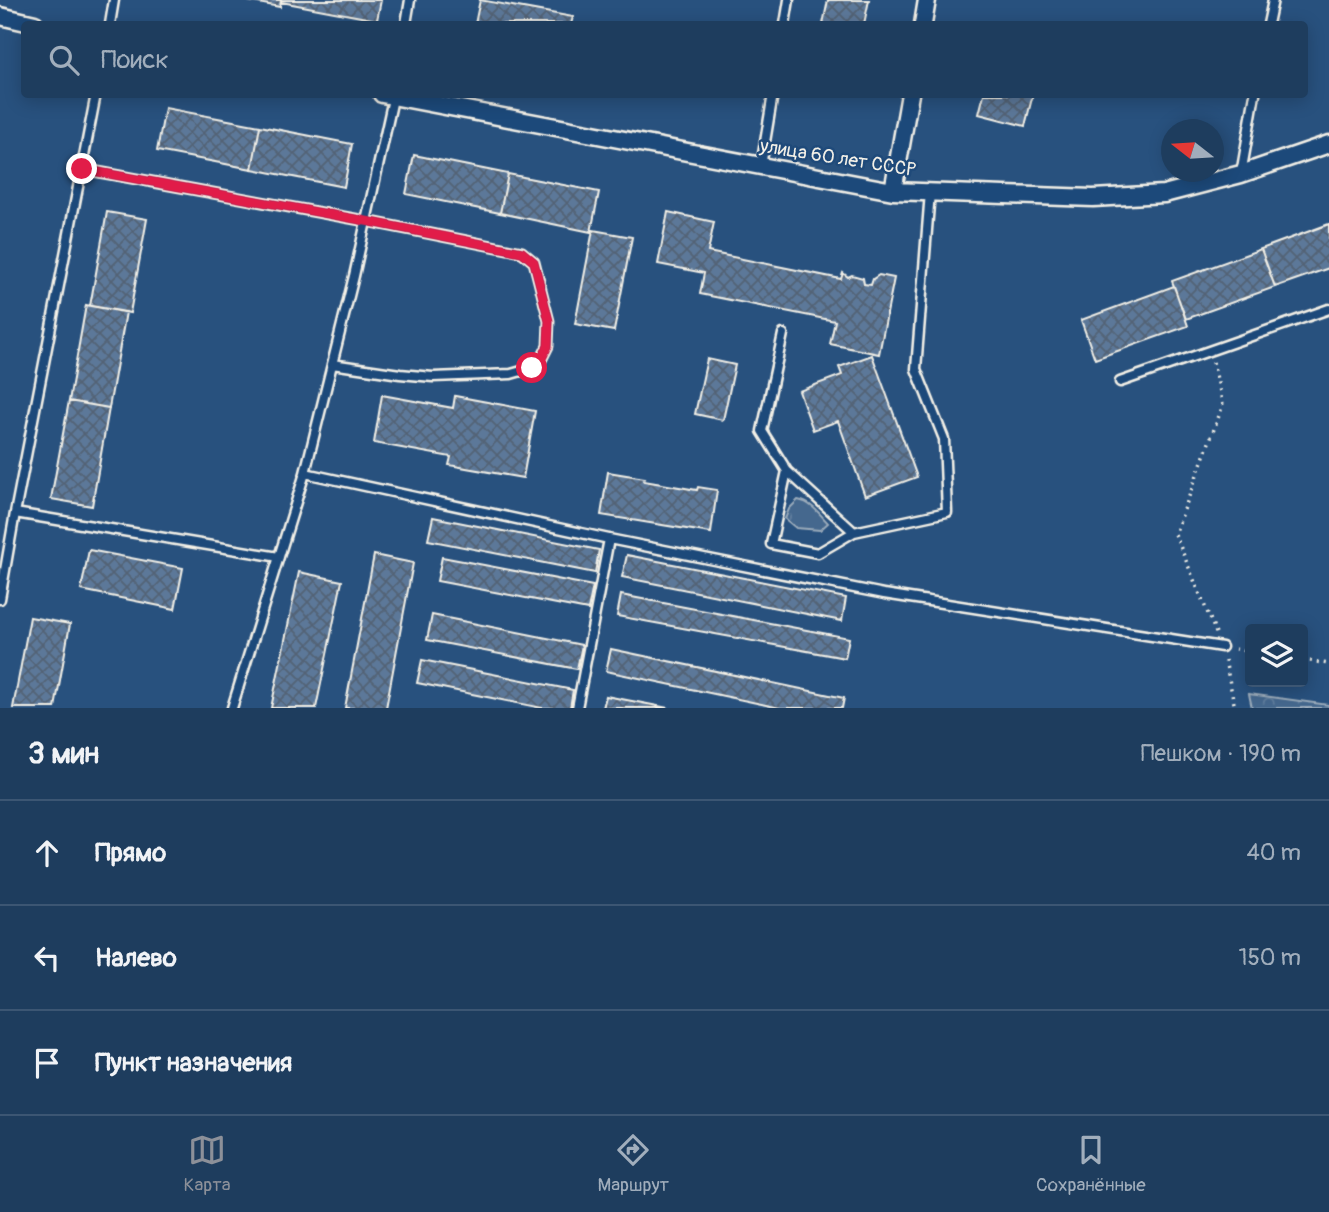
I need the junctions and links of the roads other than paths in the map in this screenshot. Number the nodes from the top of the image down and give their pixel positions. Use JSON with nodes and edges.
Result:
{"nodes":[{"id":1,"x":114,"y":0,"type":"edge"},
{"id":2,"x":410,"y":0,"type":"edge"},
{"id":3,"x":789,"y":0,"type":"edge"},
{"id":4,"x":927,"y":0,"type":"edge"},
{"id":5,"x":1273,"y":0,"type":"edge"},
{"id":6,"x":0,"y":16,"type":"edge"},
{"id":7,"x":22,"y":21,"type":"edge"},
{"id":8,"x":110,"y":21,"type":"edge"},
{"id":9,"x":406,"y":21,"type":"edge"},
{"id":10,"x":786,"y":21,"type":"edge"},
{"id":11,"x":924,"y":21,"type":"edge"},
{"id":12,"x":1269,"y":21,"type":"edge"},
{"id":13,"x":95,"y":98,"type":"edge"},
{"id":14,"x":389,"y":98,"type":"edge"},
{"id":15,"x":406,"y":98,"type":"edge"},
{"id":16,"x":772,"y":98,"type":"edge"},
{"id":17,"x":909,"y":98,"type":"edge"},
{"id":18,"x":1254,"y":98,"type":"edge"},
{"id":19,"x":1329,"y":144,"type":"edge"},
{"id":20,"x":761,"y":166,"type":"junction"},
{"id":21,"x":82,"y":169,"type":"junction"},
{"id":22,"x":1241,"y":174,"type":"junction"},
{"id":23,"x":893,"y":191,"type":"junction"},
{"id":24,"x":930,"y":192,"type":"junction"},
{"id":25,"x":366,"y":221,"type":"junction"},
{"id":26,"x":1329,"y":309,"type":"edge"},
{"id":27,"x":783,"y":334,"type":"dead end"},
{"id":28,"x":332,"y":364,"type":"junction"},
{"id":29,"x":1120,"y":382,"type":"dead end"},
{"id":30,"x":787,"y":471,"type":"junction"},
{"id":31,"x":305,"y":473,"type":"junction"},
{"id":32,"x":15,"y":513,"type":"junction"},
{"id":33,"x":853,"y":532,"type":"junction"},
{"id":34,"x":609,"y":539,"type":"junction"},
{"id":35,"x":279,"y":557,"type":"junction"},
{"id":36,"x":0,"y":598,"type":"edge"},
{"id":37,"x":1222,"y":648,"type":"road end"},
{"id":38,"x":232,"y":708,"type":"edge"},
{"id":39,"x":577,"y":708,"type":"edge"}],
"edges":[{"from":1,"to":8,"type":"lane"},
{"from":2,"to":9,"type":"lane"},
{"from":3,"to":10,"type":"lane"},
{"from":4,"to":11,"type":"street"},
{"from":5,"to":12,"type":"lane"},
{"from":6,"to":7,"type":"street"},
{"from":13,"to":21,"type":"lane"},
{"from":14,"to":25,"type":"lane"},
{"from":15,"to":20,"type":"street","name":"улица 60 лет СССР"},
{"from":16,"to":20,"type":"lane"},
{"from":17,"to":23,"type":"street"},
{"from":18,"to":22,"type":"lane"},
{"from":19,"to":22,"type":"street","name":"улица 60 лет СССР"},
{"from":20,"to":23,"type":"street","name":"улица 60 лет СССР"},
{"from":21,"to":25,"type":"lane"},
{"from":21,"to":32,"type":"lane"},
{"from":22,"to":24,"type":"street","name":"улица 60 лет СССР"},
{"from":23,"to":24,"type":"street","name":"улица 60 лет СССР"},
{"from":24,"to":33,"type":"lane"},
{"from":25,"to":28,"type":"lane"},
{"from":25,"to":28,"type":"lane"},
{"from":26,"to":29,"type":"lane"},
{"from":27,"to":30,"type":"lane"},
{"from":28,"to":31,"type":"lane"},
{"from":30,"to":33,"type":"lane"},
{"from":30,"to":33,"type":"lane"},
{"from":31,"to":34,"type":"lane"},
{"from":31,"to":35,"type":"lane"},
{"from":32,"to":35,"type":"lane"},
{"from":32,"to":36,"type":"lane"},
{"from":34,"to":37,"type":"lane"},
{"from":34,"to":39,"type":"lane"},
{"from":35,"to":38,"type":"lane"}]}
